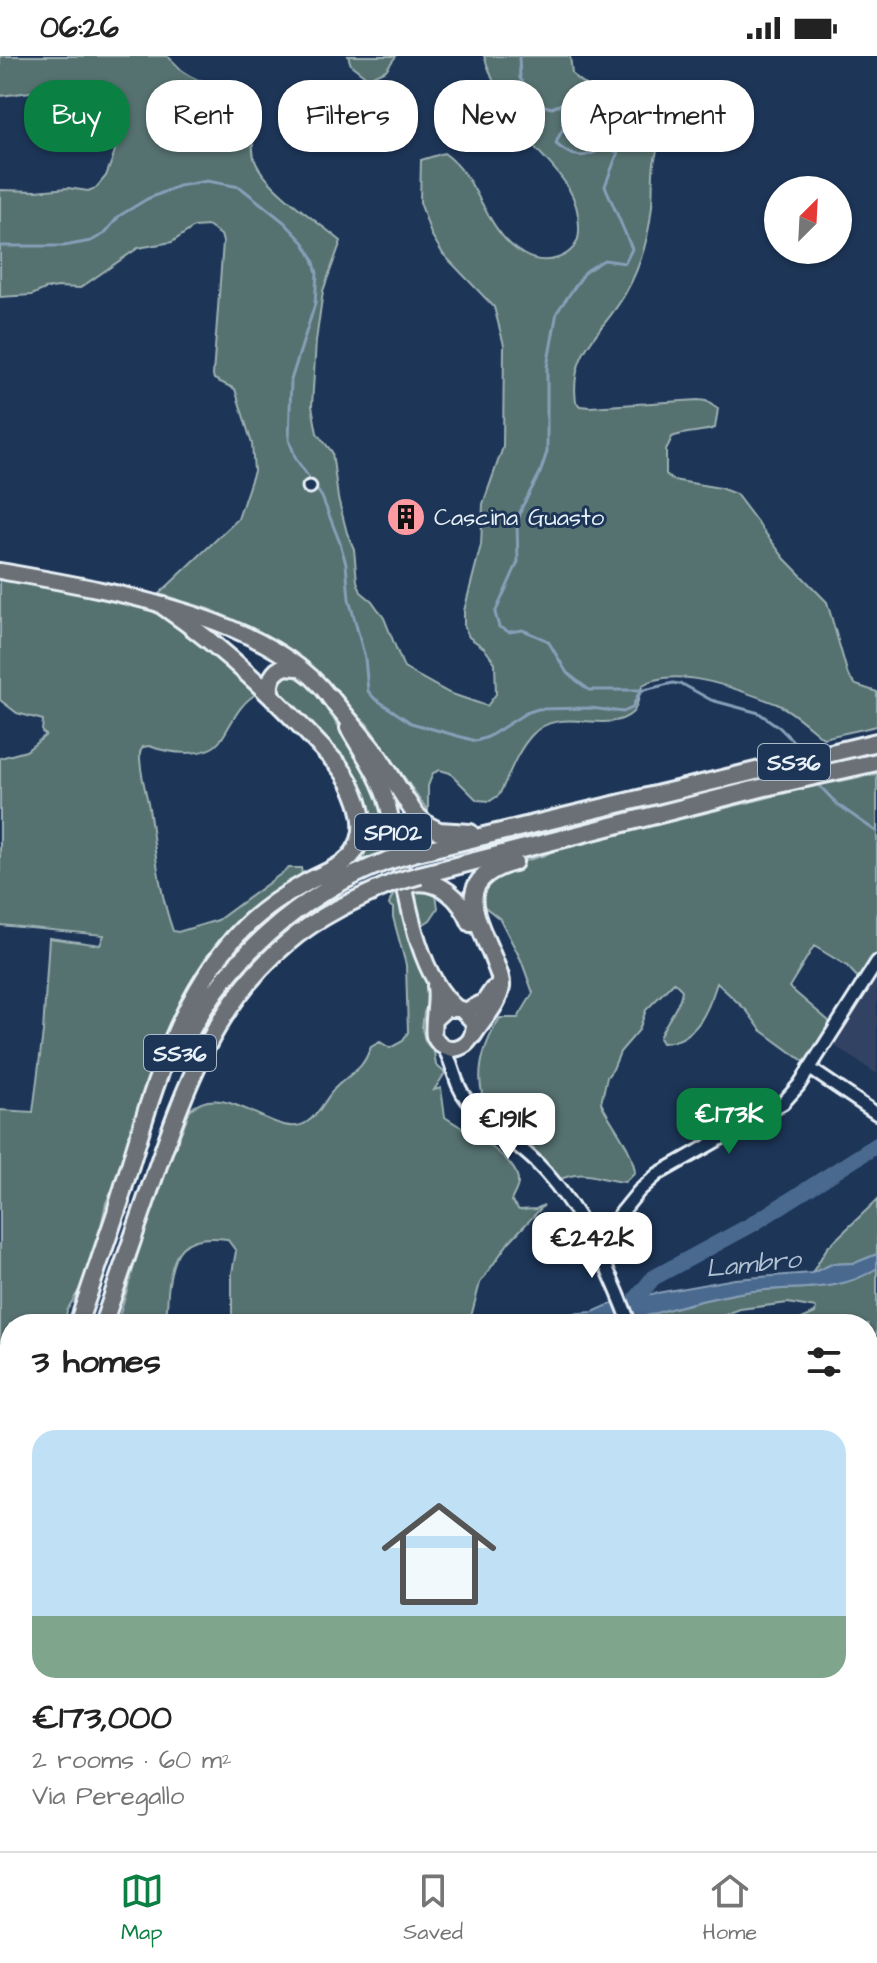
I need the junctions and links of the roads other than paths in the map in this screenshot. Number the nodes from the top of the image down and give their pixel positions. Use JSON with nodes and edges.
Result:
{"nodes":[{"id":1,"x":0,"y":571,"type":"edge"},
{"id":2,"x":163,"y":606,"type":"junction"},
{"id":3,"x":297,"y":667,"type":"junction"},
{"id":4,"x":271,"y":696,"type":"junction"},
{"id":5,"x":330,"y":697,"type":"junction"},
{"id":6,"x":877,"y":742,"type":"edge"},
{"id":7,"x":877,"y":762,"type":"edge"},
{"id":8,"x":711,"y":783,"type":"junction"},
{"id":9,"x":648,"y":817,"type":"junction"},
{"id":10,"x":415,"y":879,"type":"junction"},
{"id":11,"x":877,"y":962,"type":"edge"},
{"id":12,"x":433,"y":977,"type":"junction"},
{"id":13,"x":461,"y":1010,"type":"junction"},
{"id":14,"x":434,"y":1020,"type":"junction"},
{"id":15,"x":469,"y":1041,"type":"junction"},
{"id":16,"x":442,"y":1045,"type":"junction"},
{"id":17,"x":809,"y":1068,"type":"junction"},
{"id":18,"x":457,"y":1086,"type":"junction"},
{"id":19,"x":877,"y":1114,"type":"edge"},
{"id":20,"x":117,"y":1208,"type":"junction"},
{"id":21,"x":595,"y":1245,"type":"junction"},
{"id":22,"x":81,"y":1314,"type":"edge"},
{"id":23,"x":106,"y":1314,"type":"edge"},
{"id":24,"x":626,"y":1314,"type":"edge"}],
"edges":[{"from":1,"to":2,"type":"main road","number":"SP102"},
{"from":2,"to":3,"type":"main road","number":"SP102"},
{"from":2,"to":4,"type":"highway"},
{"from":3,"to":4,"type":"highway"},
{"from":3,"to":5,"type":"main road","number":"SP102"},
{"from":4,"to":20,"type":"highway"},
{"from":5,"to":8,"type":"highway"},
{"from":5,"to":12,"type":"main road","number":"SP102"},
{"from":6,"to":8,"type":"highway","number":"SS36"},
{"from":7,"to":9,"type":"highway","number":"SS36"},
{"from":8,"to":20,"type":"highway","number":"SS36","bridge":true},
{"from":9,"to":10,"type":"highway","number":"SS36"},
{"from":9,"to":15,"type":"highway"},
{"from":10,"to":13,"type":"highway"},
{"from":10,"to":23,"type":"highway","number":"SS36","bridge":true},
{"from":11,"to":17,"type":"street"},
{"from":12,"to":13,"type":"main road","number":"SP102"},
{"from":12,"to":14,"type":"main road","number":"SP102"},
{"from":13,"to":14,"type":"main road"},
{"from":13,"to":15,"type":"main road"},
{"from":14,"to":16,"type":"main road"},
{"from":15,"to":16,"type":"main road"},
{"from":15,"to":18,"type":"street"},
{"from":16,"to":18,"type":"street"},
{"from":17,"to":19,"type":"street"},
{"from":17,"to":21,"type":"street"},
{"from":18,"to":21,"type":"street"},
{"from":20,"to":22,"type":"highway","number":"SS36"},
{"from":21,"to":24,"type":"street"}]}
